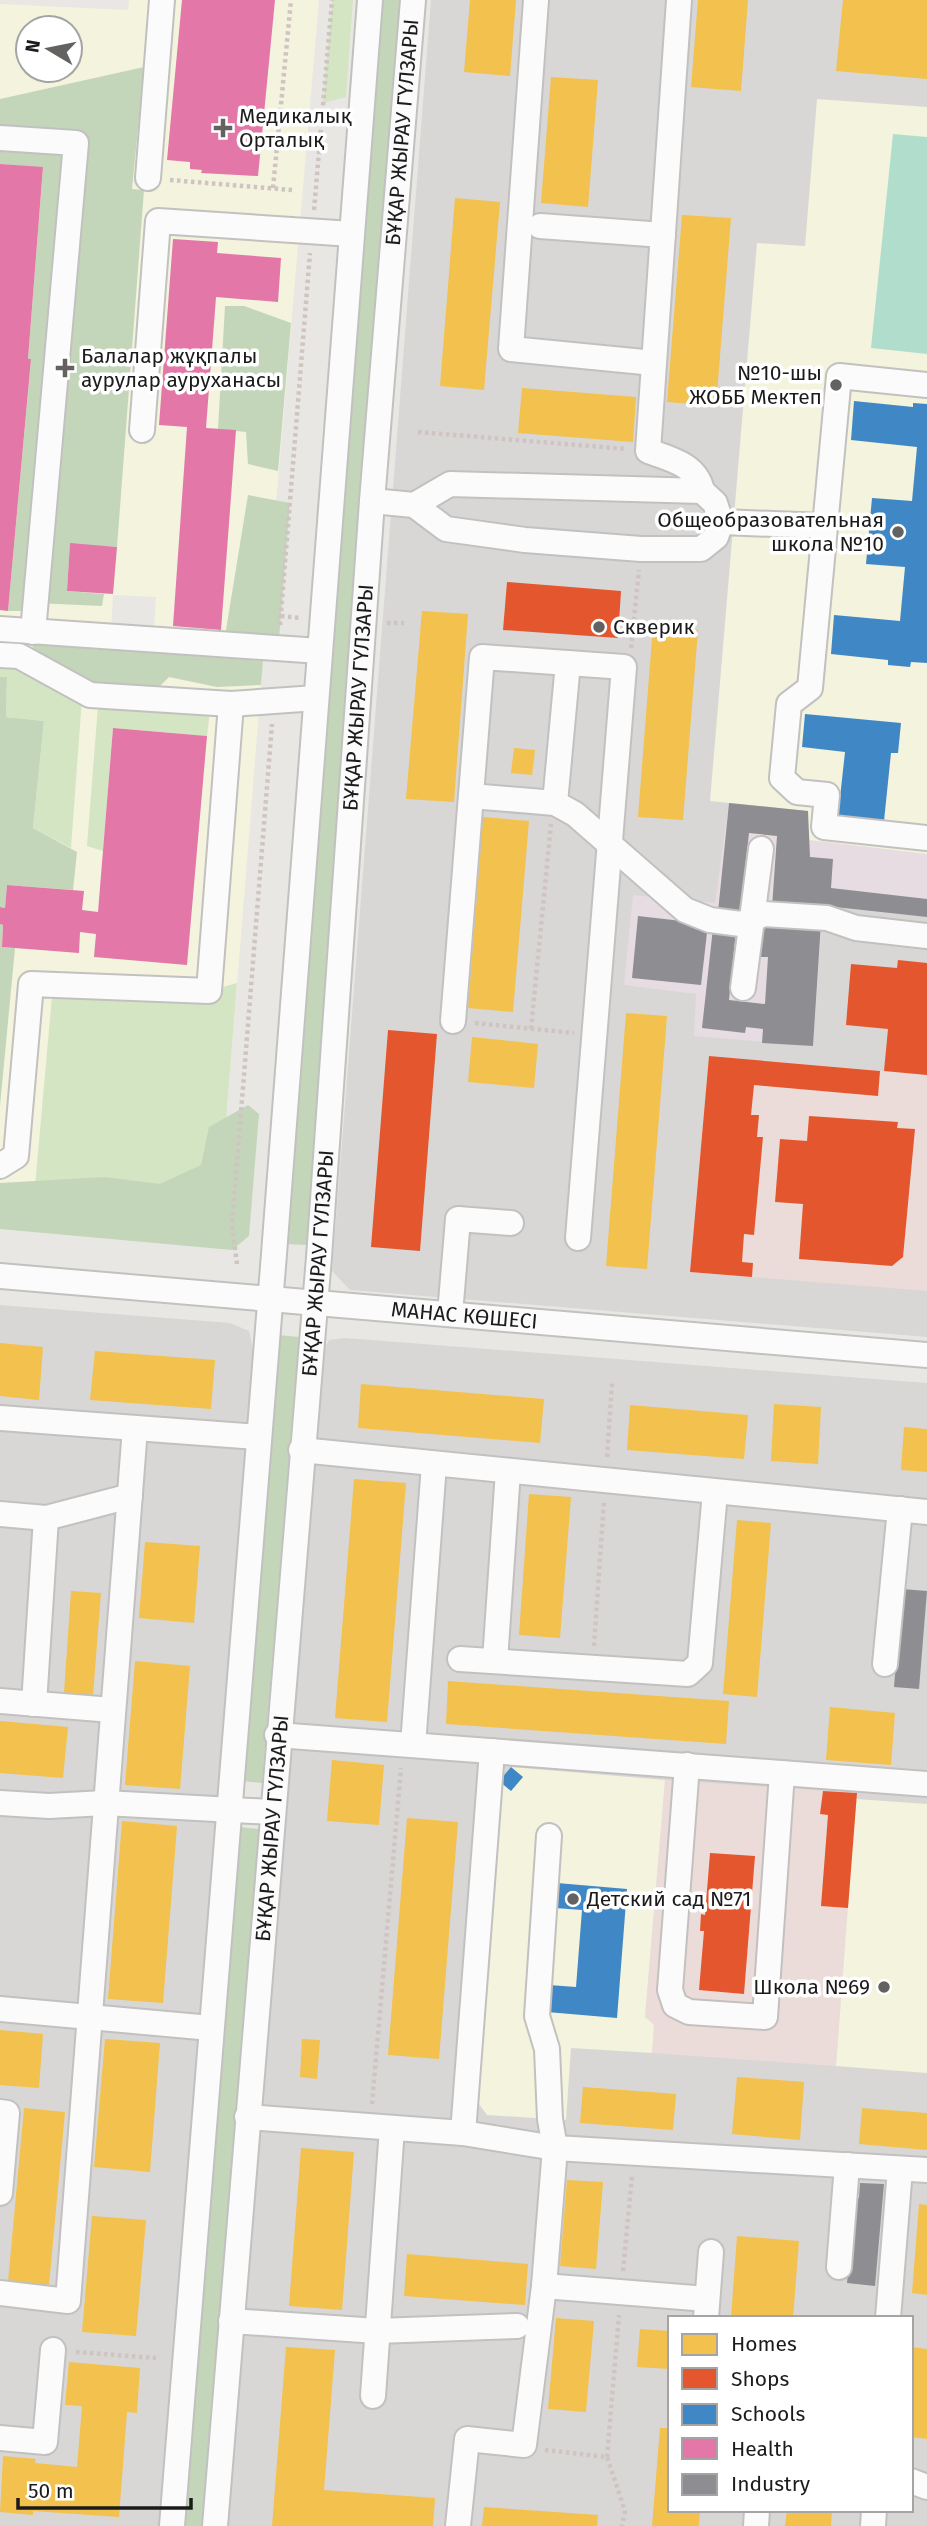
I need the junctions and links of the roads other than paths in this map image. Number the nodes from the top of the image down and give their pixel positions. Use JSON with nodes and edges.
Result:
{"nodes":[{"id":1,"x":162,"y":0,"type":"edge"},
{"id":2,"x":370,"y":0,"type":"edge"},
{"id":3,"x":413,"y":0,"type":"edge"},
{"id":4,"x":536,"y":0,"type":"edge"},
{"id":5,"x":679,"y":0,"type":"edge"},
{"id":6,"x":0,"y":138,"type":"edge"},
{"id":7,"x":148,"y":178,"type":"road end"},
{"id":8,"x":540,"y":226,"type":"dead end"},
{"id":9,"x":352,"y":234,"type":"junction"},
{"id":10,"x":663,"y":235,"type":"junction"},
{"id":11,"x":654,"y":363,"type":"junction"},
{"id":12,"x":927,"y":385,"type":"edge"},
{"id":13,"x":142,"y":430,"type":"dead end"},
{"id":14,"x":702,"y":491,"type":"junction"},
{"id":15,"x":372,"y":501,"type":"junction"},
{"id":16,"x":414,"y":505,"type":"junction"},
{"id":17,"x":721,"y":522,"type":"junction"},
{"id":18,"x":825,"y":526,"type":"junction"},
{"id":19,"x":0,"y":629,"type":"edge"},
{"id":20,"x":33,"y":632,"type":"junction"},
{"id":21,"x":320,"y":651,"type":"junction"},
{"id":22,"x":0,"y":654,"type":"edge"},
{"id":23,"x":568,"y":663,"type":"junction"},
{"id":24,"x":316,"y":698,"type":"junction"},
{"id":25,"x":232,"y":704,"type":"junction"},
{"id":26,"x":471,"y":796,"type":"junction"},
{"id":27,"x":555,"y":803,"type":"junction"},
{"id":28,"x":927,"y":838,"type":"edge"},
{"id":29,"x":611,"y":844,"type":"junction"},
{"id":30,"x":761,"y":849,"type":"dead end"},
{"id":31,"x":752,"y":919,"type":"junction"},
{"id":32,"x":927,"y":936,"type":"edge"},
{"id":33,"x":743,"y":988,"type":"dead end"},
{"id":34,"x":453,"y":1021,"type":"road end"},
{"id":35,"x":0,"y":1166,"type":"edge"},
{"id":36,"x":511,"y":1223,"type":"dead end"},
{"id":37,"x":578,"y":1238,"type":"dead end"},
{"id":38,"x":0,"y":1276,"type":"edge"},
{"id":39,"x":270,"y":1299,"type":"junction"},
{"id":40,"x":315,"y":1303,"type":"junction"},
{"id":41,"x":450,"y":1314,"type":"junction"},
{"id":42,"x":927,"y":1354,"type":"edge"},
{"id":43,"x":0,"y":1418,"type":"edge"},
{"id":44,"x":135,"y":1428,"type":"junction"},
{"id":45,"x":258,"y":1437,"type":"junction"},
{"id":46,"x":301,"y":1450,"type":"junction"},
{"id":47,"x":434,"y":1464,"type":"junction"},
{"id":48,"x":508,"y":1472,"type":"junction"},
{"id":49,"x":715,"y":1492,"type":"junction"},
{"id":50,"x":130,"y":1496,"type":"junction"},
{"id":51,"x":900,"y":1509,"type":"junction"},
{"id":52,"x":927,"y":1512,"type":"edge"},
{"id":53,"x":0,"y":1514,"type":"edge"},
{"id":54,"x":46,"y":1518,"type":"junction"},
{"id":55,"x":460,"y":1659,"type":"dead end"},
{"id":56,"x":495,"y":1661,"type":"junction"},
{"id":57,"x":885,"y":1664,"type":"dead end"},
{"id":58,"x":0,"y":1701,"type":"edge"},
{"id":59,"x":34,"y":1704,"type":"junction"},
{"id":60,"x":112,"y":1710,"type":"junction"},
{"id":61,"x":277,"y":1735,"type":"junction"},
{"id":62,"x":413,"y":1745,"type":"junction"},
{"id":63,"x":492,"y":1751,"type":"junction"},
{"id":64,"x":687,"y":1765,"type":"junction"},
{"id":65,"x":782,"y":1773,"type":"junction"},
{"id":66,"x":927,"y":1781,"type":"edge"},
{"id":67,"x":0,"y":1803,"type":"edge"},
{"id":68,"x":105,"y":1803,"type":"junction"},
{"id":69,"x":228,"y":1809,"type":"junction"},
{"id":70,"x":271,"y":1812,"type":"junction"},
{"id":71,"x":550,"y":1836,"type":"dead end"},
{"id":72,"x":0,"y":2010,"type":"edge"},
{"id":73,"x":89,"y":2017,"type":"junction"},
{"id":74,"x":211,"y":2028,"type":"junction"},
{"id":75,"x":0,"y":2112,"type":"edge"},
{"id":76,"x":247,"y":2117,"type":"junction"},
{"id":77,"x":382,"y":2127,"type":"junction"},
{"id":78,"x":463,"y":2133,"type":"junction"},
{"id":79,"x":555,"y":2148,"type":"junction"},
{"id":80,"x":847,"y":2165,"type":"junction"},
{"id":81,"x":900,"y":2169,"type":"junction"},
{"id":82,"x":927,"y":2170,"type":"edge"},
{"id":83,"x":0,"y":2184,"type":"edge"},
{"id":84,"x":710,"y":2252,"type":"dead end"},
{"id":85,"x":839,"y":2267,"type":"dead end"},
{"id":86,"x":544,"y":2286,"type":"junction"},
{"id":87,"x":0,"y":2293,"type":"edge"},
{"id":88,"x":706,"y":2309,"type":"edge"},
{"id":89,"x":888,"y":2316,"type":"edge"},
{"id":90,"x":231,"y":2321,"type":"junction"},
{"id":91,"x":517,"y":2326,"type":"dead end"},
{"id":92,"x":377,"y":2331,"type":"junction"},
{"id":93,"x":53,"y":2350,"type":"road end"},
{"id":94,"x":373,"y":2396,"type":"dead end"},
{"id":95,"x":0,"y":2438,"type":"edge"},
{"id":96,"x":172,"y":2526,"type":"edge"},
{"id":97,"x":215,"y":2526,"type":"edge"},
{"id":98,"x":458,"y":2526,"type":"edge"}],
"edges":[{"from":1,"to":7,"type":"street"},
{"from":2,"to":9,"type":"street","name":"БҰҚАР ЖЫРАУ ГҮЛЗАРЫ"},
{"from":3,"to":15,"type":"street","name":"БҰҚАР ЖЫРАУ ГҮЛЗАРЫ"},
{"from":4,"to":11,"type":"street"},
{"from":5,"to":10,"type":"street"},
{"from":6,"to":20,"type":"street"},
{"from":8,"to":10,"type":"street"},
{"from":9,"to":13,"type":"street"},
{"from":9,"to":21,"type":"street","name":"БҰҚАР ЖЫРАУ ГҮЛЗАРЫ"},
{"from":10,"to":11,"type":"street"},
{"from":11,"to":14,"type":"street"},
{"from":12,"to":18,"type":"street"},
{"from":14,"to":16,"type":"street"},
{"from":14,"to":17,"type":"street"},
{"from":15,"to":16,"type":"street"},
{"from":15,"to":40,"type":"street","name":"БҰҚАР ЖЫРАУ ГҮЛЗАРЫ"},
{"from":16,"to":17,"type":"street"},
{"from":17,"to":18,"type":"street"},
{"from":18,"to":28,"type":"street"},
{"from":19,"to":20,"type":"street"},
{"from":20,"to":21,"type":"street"},
{"from":21,"to":24,"type":"street","name":"БҰҚАР ЖЫРАУ ГҮЛЗАРЫ"},
{"from":22,"to":25,"type":"street"},
{"from":23,"to":26,"type":"street"},
{"from":23,"to":27,"type":"street"},
{"from":23,"to":29,"type":"street"},
{"from":24,"to":25,"type":"street"},
{"from":24,"to":39,"type":"street","name":"БҰҚАР ЖЫРАУ ГҮЛЗАРЫ"},
{"from":25,"to":35,"type":"street"},
{"from":26,"to":27,"type":"street"},
{"from":26,"to":34,"type":"street"},
{"from":27,"to":29,"type":"street"},
{"from":29,"to":31,"type":"street"},
{"from":29,"to":37,"type":"street"},
{"from":30,"to":31,"type":"street"},
{"from":31,"to":32,"type":"street"},
{"from":31,"to":33,"type":"street"},
{"from":36,"to":41,"type":"street"},
{"from":38,"to":39,"type":"street","name":"МАНАС КӨШЕСІ"},
{"from":39,"to":40,"type":"street","name":"МАНАС КӨШЕСІ"},
{"from":39,"to":45,"type":"street","name":"БҰҚАР ЖЫРАУ ГҮЛЗАРЫ"},
{"from":40,"to":41,"type":"street","name":"МАНАС КӨШЕСІ"},
{"from":40,"to":46,"type":"street","name":"БҰҚАР ЖЫРАУ ГҮЛЗАРЫ"},
{"from":41,"to":42,"type":"street","name":"МАНАС КӨШЕСІ"},
{"from":43,"to":44,"type":"street"},
{"from":44,"to":45,"type":"street"},
{"from":44,"to":50,"type":"street"},
{"from":45,"to":69,"type":"street","name":"БҰҚАР ЖЫРАУ ГҮЛЗАРЫ"},
{"from":46,"to":47,"type":"street"},
{"from":46,"to":61,"type":"street","name":"БҰҚАР ЖЫРАУ ГҮЛЗАРЫ"},
{"from":47,"to":48,"type":"street"},
{"from":47,"to":62,"type":"street"},
{"from":48,"to":49,"type":"street"},
{"from":48,"to":56,"type":"street"},
{"from":49,"to":51,"type":"street"},
{"from":49,"to":56,"type":"street"},
{"from":50,"to":54,"type":"street"},
{"from":50,"to":60,"type":"street"},
{"from":51,"to":52,"type":"street"},
{"from":51,"to":57,"type":"street"},
{"from":53,"to":54,"type":"street"},
{"from":54,"to":59,"type":"street"},
{"from":55,"to":56,"type":"street"},
{"from":58,"to":59,"type":"street"},
{"from":59,"to":60,"type":"street"},
{"from":60,"to":68,"type":"street"},
{"from":61,"to":62,"type":"street"},
{"from":61,"to":70,"type":"street","name":"БҰҚАР ЖЫРАУ ГҮЛЗАРЫ"},
{"from":62,"to":63,"type":"street"},
{"from":63,"to":64,"type":"street"},
{"from":63,"to":78,"type":"street"},
{"from":64,"to":65,"type":"street"},
{"from":64,"to":65,"type":"street"},
{"from":65,"to":66,"type":"street"},
{"from":67,"to":68,"type":"street"},
{"from":68,"to":69,"type":"street"},
{"from":68,"to":73,"type":"street"},
{"from":69,"to":70,"type":"street"},
{"from":69,"to":74,"type":"street","name":"БҰҚАР ЖЫРАУ ГҮЛЗАРЫ"},
{"from":70,"to":76,"type":"street","name":"БҰҚАР ЖЫРАУ ГҮЛЗАРЫ"},
{"from":71,"to":79,"type":"street"},
{"from":72,"to":73,"type":"street"},
{"from":73,"to":74,"type":"street"},
{"from":73,"to":87,"type":"street"},
{"from":74,"to":96,"type":"street","name":"БҰҚАР ЖЫРАУ ГҮЛЗАРЫ"},
{"from":75,"to":83,"type":"street"},
{"from":76,"to":77,"type":"street"},
{"from":76,"to":90,"type":"street","name":"БҰҚАР ЖЫРАУ ГҮЛЗАРЫ"},
{"from":77,"to":78,"type":"street"},
{"from":77,"to":92,"type":"street"},
{"from":78,"to":79,"type":"street"},
{"from":79,"to":80,"type":"street"},
{"from":79,"to":86,"type":"street"},
{"from":80,"to":81,"type":"street"},
{"from":80,"to":85,"type":"street"},
{"from":81,"to":82,"type":"street"},
{"from":81,"to":89,"type":"street"},
{"from":84,"to":88,"type":"street"},
{"from":86,"to":88,"type":"street"},
{"from":86,"to":98,"type":"street"},
{"from":90,"to":92,"type":"street"},
{"from":90,"to":97,"type":"street","name":"БҰҚАР ЖЫРАУ ГҮЛЗАРЫ"},
{"from":91,"to":92,"type":"street"},
{"from":92,"to":94,"type":"street"},
{"from":93,"to":95,"type":"street"}]}
